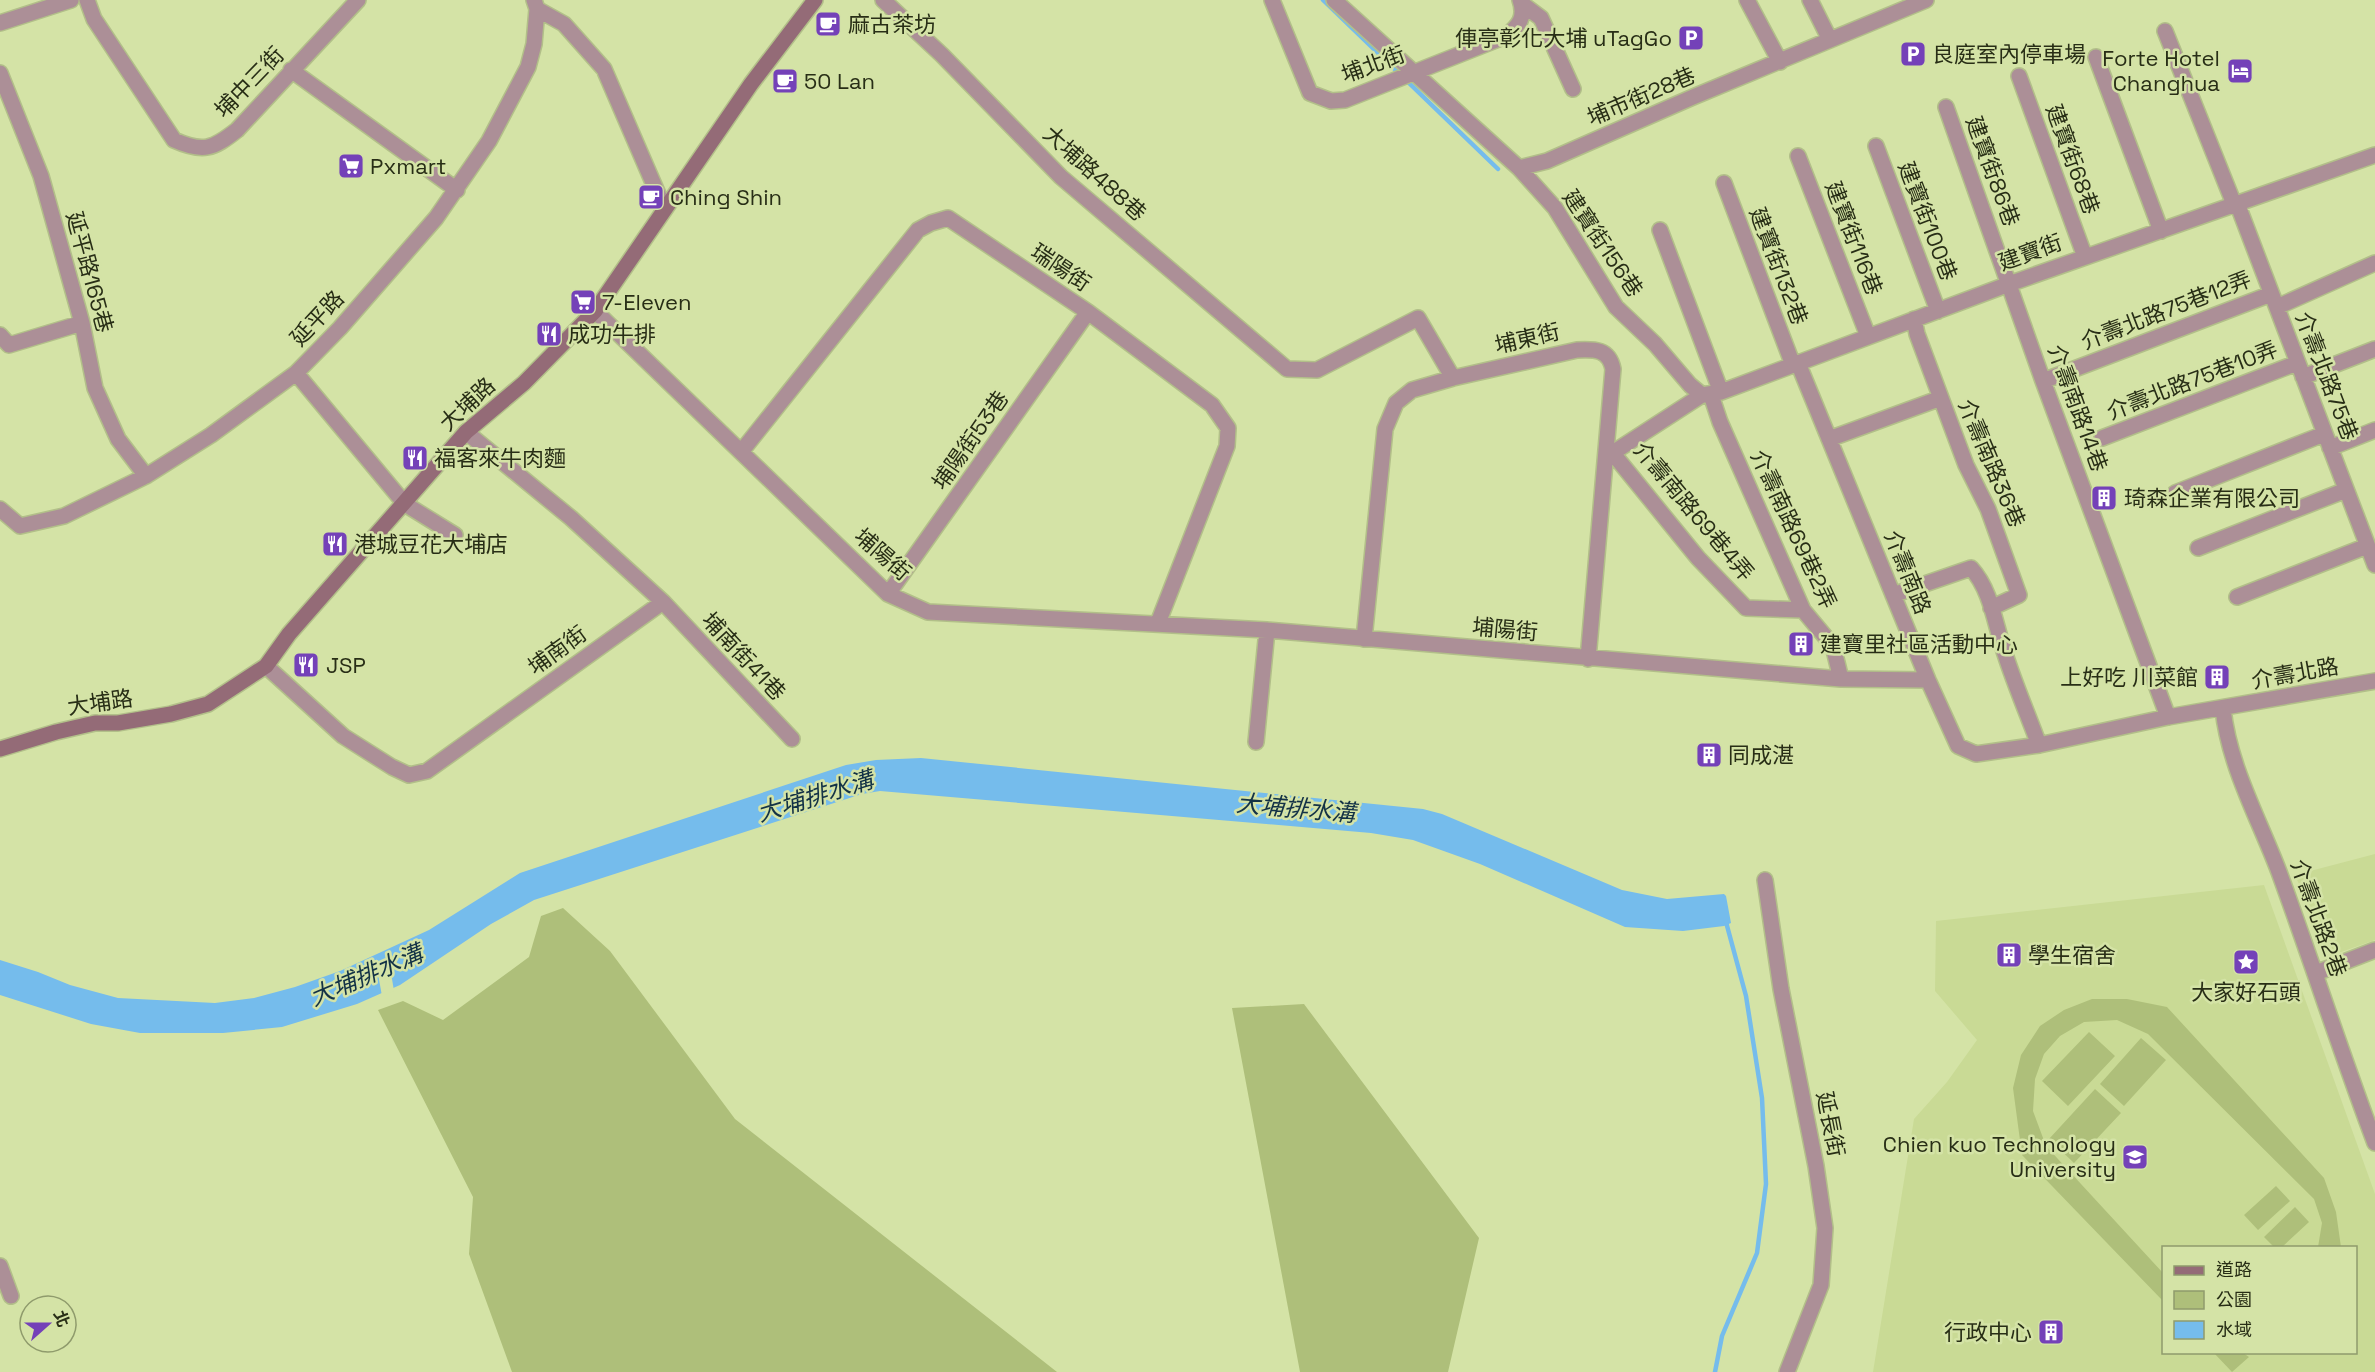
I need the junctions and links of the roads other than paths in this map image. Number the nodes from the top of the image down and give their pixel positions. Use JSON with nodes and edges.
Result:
{"nodes":[{"id":1,"x":71,"y":0,"type":"edge"},
{"id":2,"x":87,"y":0,"type":"edge"},
{"id":3,"x":358,"y":0,"type":"edge"},
{"id":4,"x":815,"y":0,"type":"edge"},
{"id":5,"x":884,"y":0,"type":"edge"},
{"id":6,"x":1272,"y":0,"type":"edge"},
{"id":7,"x":1334,"y":0,"type":"edge"},
{"id":8,"x":1747,"y":0,"type":"edge"},
{"id":9,"x":1810,"y":0,"type":"edge"},
{"id":10,"x":1926,"y":0,"type":"edge"},
{"id":11,"x":1520,"y":2,"type":"edge"},
{"id":12,"x":536,"y":5,"type":"edge"},
{"id":13,"x":0,"y":23,"type":"edge"},
{"id":14,"x":2165,"y":31,"type":"dead end"},
{"id":15,"x":1830,"y":40,"type":"junction"},
{"id":16,"x":2096,"y":57,"type":"dead end"},
{"id":17,"x":1780,"y":62,"type":"junction"},
{"id":18,"x":291,"y":70,"type":"junction"},
{"id":19,"x":0,"y":73,"type":"edge"},
{"id":20,"x":1414,"y":74,"type":"junction"},
{"id":21,"x":2019,"y":76,"type":"dead end"},
{"id":22,"x":1573,"y":89,"type":"dead end"},
{"id":23,"x":1946,"y":107,"type":"dead end"},
{"id":24,"x":1876,"y":146,"type":"dead end"},
{"id":25,"x":2375,"y":155,"type":"edge"},
{"id":26,"x":1798,"y":156,"type":"dead end"},
{"id":27,"x":1518,"y":168,"type":"junction"},
{"id":28,"x":1724,"y":183,"type":"dead end"},
{"id":29,"x":457,"y":190,"type":"junction"},
{"id":30,"x":2236,"y":204,"type":"junction"},
{"id":31,"x":664,"y":208,"type":"junction"},
{"id":32,"x":1660,"y":230,"type":"dead end"},
{"id":33,"x":2161,"y":231,"type":"junction"},
{"id":34,"x":2085,"y":256,"type":"junction"},
{"id":35,"x":2375,"y":263,"type":"edge"},
{"id":36,"x":2009,"y":284,"type":"junction"},
{"id":37,"x":2274,"y":300,"type":"junction"},
{"id":38,"x":595,"y":311,"type":"junction"},
{"id":39,"x":1938,"y":311,"type":"junction"},
{"id":40,"x":1088,"y":312,"type":"junction"},
{"id":41,"x":1914,"y":319,"type":"junction"},
{"id":42,"x":82,"y":323,"type":"junction"},
{"id":43,"x":0,"y":335,"type":"edge"},
{"id":44,"x":1868,"y":336,"type":"junction"},
{"id":45,"x":2375,"y":349,"type":"edge"},
{"id":46,"x":1795,"y":364,"type":"junction"},
{"id":47,"x":2300,"y":370,"type":"junction"},
{"id":48,"x":296,"y":373,"type":"junction"},
{"id":49,"x":1453,"y":378,"type":"junction"},
{"id":50,"x":2043,"y":381,"type":"junction"},
{"id":51,"x":1711,"y":394,"type":"junction"},
{"id":52,"x":1941,"y":398,"type":"junction"},
{"id":53,"x":2375,"y":430,"type":"edge"},
{"id":54,"x":466,"y":432,"type":"junction"},
{"id":55,"x":2102,"y":438,"type":"dead end"},
{"id":56,"x":1829,"y":439,"type":"junction"},
{"id":57,"x":2327,"y":441,"type":"junction"},
{"id":58,"x":741,"y":452,"type":"junction"},
{"id":59,"x":146,"y":476,"type":"junction"},
{"id":60,"x":2346,"y":490,"type":"junction"},
{"id":61,"x":2175,"y":492,"type":"dead end"},
{"id":62,"x":405,"y":504,"type":"junction"},
{"id":63,"x":0,"y":509,"type":"edge"},
{"id":64,"x":2375,"y":520,"type":"edge"},
{"id":65,"x":2360,"y":526,"type":"junction"},
{"id":66,"x":455,"y":535,"type":"dead end"},
{"id":67,"x":2367,"y":546,"type":"junction"},
{"id":68,"x":2198,"y":548,"type":"dead end"},
{"id":69,"x":2375,"y":565,"type":"edge"},
{"id":70,"x":888,"y":594,"type":"junction"},
{"id":71,"x":1893,"y":595,"type":"junction"},
{"id":72,"x":2238,"y":597,"type":"dead end"},
{"id":73,"x":663,"y":602,"type":"junction"},
{"id":74,"x":1991,"y":608,"type":"junction"},
{"id":75,"x":1803,"y":610,"type":"junction"},
{"id":76,"x":1158,"y":623,"type":"junction"},
{"id":77,"x":1268,"y":630,"type":"junction"},
{"id":78,"x":1364,"y":639,"type":"junction"},
{"id":79,"x":1588,"y":659,"type":"junction"},
{"id":80,"x":266,"y":666,"type":"junction"},
{"id":81,"x":1841,"y":679,"type":"junction"},
{"id":82,"x":1928,"y":680,"type":"junction"},
{"id":83,"x":2375,"y":681,"type":"edge"},
{"id":84,"x":2223,"y":709,"type":"junction"},
{"id":85,"x":2168,"y":717,"type":"junction"},
{"id":86,"x":792,"y":740,"type":"dead end"},
{"id":87,"x":1256,"y":742,"type":"dead end"},
{"id":88,"x":2039,"y":745,"type":"junction"},
{"id":89,"x":0,"y":749,"type":"edge"},
{"id":90,"x":1765,"y":880,"type":"dead end"},
{"id":91,"x":2375,"y":950,"type":"edge"},
{"id":92,"x":2316,"y":974,"type":"junction"},
{"id":93,"x":2375,"y":1143,"type":"edge"},
{"id":94,"x":0,"y":1266,"type":"edge"},
{"id":95,"x":11,"y":1296,"type":"dead end"},
{"id":96,"x":1787,"y":1372,"type":"edge"}],
"edges":[{"from":1,"to":13,"type":"street"},
{"from":2,"to":18,"type":"street","name":"埔中三街"},
{"from":3,"to":18,"type":"street","name":"埔中三街"},
{"from":4,"to":31,"type":"main road","name":"大埔路"},
{"from":5,"to":49,"type":"street","name":"大埔路488巷"},
{"from":6,"to":20,"type":"street","name":"埔北街"},
{"from":7,"to":20,"type":"street","name":"建寶街156巷"},
{"from":8,"to":17,"type":"street"},
{"from":9,"to":15,"type":"street"},
{"from":10,"to":15,"type":"street","name":"埔市街28巷"},
{"from":11,"to":20,"type":"street","name":"埔北街"},
{"from":11,"to":22,"type":"street","name":"埔北街"},
{"from":12,"to":29,"type":"street","name":"延平路"},
{"from":12,"to":31,"type":"street"},
{"from":14,"to":30,"type":"street","name":"介壽北路75巷"},
{"from":15,"to":17,"type":"street","name":"埔市街28巷"},
{"from":16,"to":33,"type":"street"},
{"from":17,"to":27,"type":"street","name":"埔市街28巷"},
{"from":18,"to":29,"type":"street"},
{"from":19,"to":42,"type":"street","name":"延平路165巷"},
{"from":20,"to":27,"type":"street","name":"建寶街156巷"},
{"from":21,"to":34,"type":"street","name":"建寶街68巷"},
{"from":23,"to":36,"type":"street","name":"建寶街86巷"},
{"from":24,"to":39,"type":"street","name":"建寶街100巷"},
{"from":25,"to":30,"type":"street","name":"建寶街"},
{"from":26,"to":44,"type":"street","name":"建寶街116巷"},
{"from":27,"to":51,"type":"street","name":"建寶街156巷"},
{"from":28,"to":46,"type":"street","name":"建寶街132巷"},
{"from":29,"to":48,"type":"street","name":"延平路"},
{"from":30,"to":33,"type":"street","name":"建寶街"},
{"from":30,"to":37,"type":"street","name":"介壽北路75巷"},
{"from":31,"to":38,"type":"main road","name":"大埔路"},
{"from":32,"to":51,"type":"street","name":"介壽南路69巷2弄"},
{"from":33,"to":34,"type":"street","name":"建寶街"},
{"from":34,"to":36,"type":"street","name":"建寶街"},
{"from":35,"to":37,"type":"street","name":"介壽北路75巷12弄"},
{"from":36,"to":39,"type":"street","name":"建寶街"},
{"from":36,"to":50,"type":"street","name":"介壽南路14巷"},
{"from":37,"to":47,"type":"street","name":"介壽北路75巷"},
{"from":37,"to":50,"type":"street","name":"介壽北路75巷12弄"},
{"from":38,"to":54,"type":"main road","name":"大埔路"},
{"from":38,"to":58,"type":"street","name":"埔陽街"},
{"from":39,"to":41,"type":"street","name":"建寶街"},
{"from":40,"to":58,"type":"street","name":"瑞陽街"},
{"from":40,"to":70,"type":"street","name":"埔陽街53巷"},
{"from":40,"to":76,"type":"street","name":"瑞陽街"},
{"from":41,"to":44,"type":"street","name":"建寶街"},
{"from":41,"to":52,"type":"street","name":"介壽南路36巷"},
{"from":42,"to":43,"type":"street"},
{"from":42,"to":59,"type":"street","name":"延平路165巷"},
{"from":44,"to":46,"type":"street","name":"建寶街"},
{"from":45,"to":47,"type":"street","name":"介壽北路75巷10弄"},
{"from":46,"to":51,"type":"street","name":"建寶街"},
{"from":46,"to":56,"type":"street","name":"介壽南路"},
{"from":47,"to":55,"type":"street","name":"介壽北路75巷10弄"},
{"from":47,"to":57,"type":"street","name":"介壽北路75巷"},
{"from":48,"to":59,"type":"street","name":"延平路"},
{"from":48,"to":62,"type":"street"},
{"from":49,"to":78,"type":"street","name":"埔東街"},
{"from":49,"to":79,"type":"street","name":"埔東街"},
{"from":50,"to":85,"type":"street","name":"介壽南路14巷"},
{"from":51,"to":75,"type":"street","name":"介壽南路69巷2弄"},
{"from":51,"to":75,"type":"street","name":"介壽南路69巷4弄"},
{"from":52,"to":56,"type":"street"},
{"from":52,"to":74,"type":"street","name":"介壽南路36巷"},
{"from":53,"to":57,"type":"street"},
{"from":54,"to":62,"type":"main road","name":"大埔路"},
{"from":54,"to":73,"type":"street"},
{"from":56,"to":71,"type":"street","name":"介壽南路"},
{"from":57,"to":60,"type":"street","name":"介壽北路75巷"},
{"from":57,"to":61,"type":"street"},
{"from":58,"to":70,"type":"street","name":"埔陽街"},
{"from":59,"to":63,"type":"street","name":"延平路"},
{"from":60,"to":65,"type":"street","name":"介壽北路75巷"},
{"from":60,"to":68,"type":"street"},
{"from":62,"to":66,"type":"street"},
{"from":62,"to":80,"type":"main road","name":"大埔路"},
{"from":64,"to":65,"type":"street"},
{"from":65,"to":67,"type":"street","name":"介壽北路75巷"},
{"from":67,"to":69,"type":"street","name":"介壽北路75巷"},
{"from":67,"to":72,"type":"street"},
{"from":70,"to":76,"type":"street","name":"埔陽街"},
{"from":71,"to":74,"type":"street"},
{"from":71,"to":82,"type":"street","name":"介壽南路"},
{"from":73,"to":80,"type":"street","name":"埔南街"},
{"from":73,"to":86,"type":"street","name":"埔南街41巷"},
{"from":74,"to":88,"type":"street"},
{"from":75,"to":81,"type":"street","name":"介壽南路69巷2弄"},
{"from":76,"to":77,"type":"street","name":"埔陽街"},
{"from":77,"to":78,"type":"street","name":"埔陽街"},
{"from":77,"to":87,"type":"street"},
{"from":78,"to":79,"type":"street","name":"埔陽街"},
{"from":79,"to":81,"type":"street","name":"埔陽街"},
{"from":80,"to":89,"type":"main road","name":"大埔路"},
{"from":81,"to":82,"type":"street","name":"埔陽街"},
{"from":82,"to":88,"type":"street","name":"介壽南路"},
{"from":83,"to":84,"type":"street","name":"介壽北路"},
{"from":84,"to":85,"type":"street","name":"介壽南路"},
{"from":84,"to":92,"type":"street","name":"介壽北路2巷"},
{"from":85,"to":88,"type":"street","name":"介壽南路"},
{"from":90,"to":96,"type":"street","name":"延長街"},
{"from":91,"to":92,"type":"street"},
{"from":92,"to":93,"type":"street","name":"介壽北路2巷"},
{"from":94,"to":95,"type":"street"}]}
